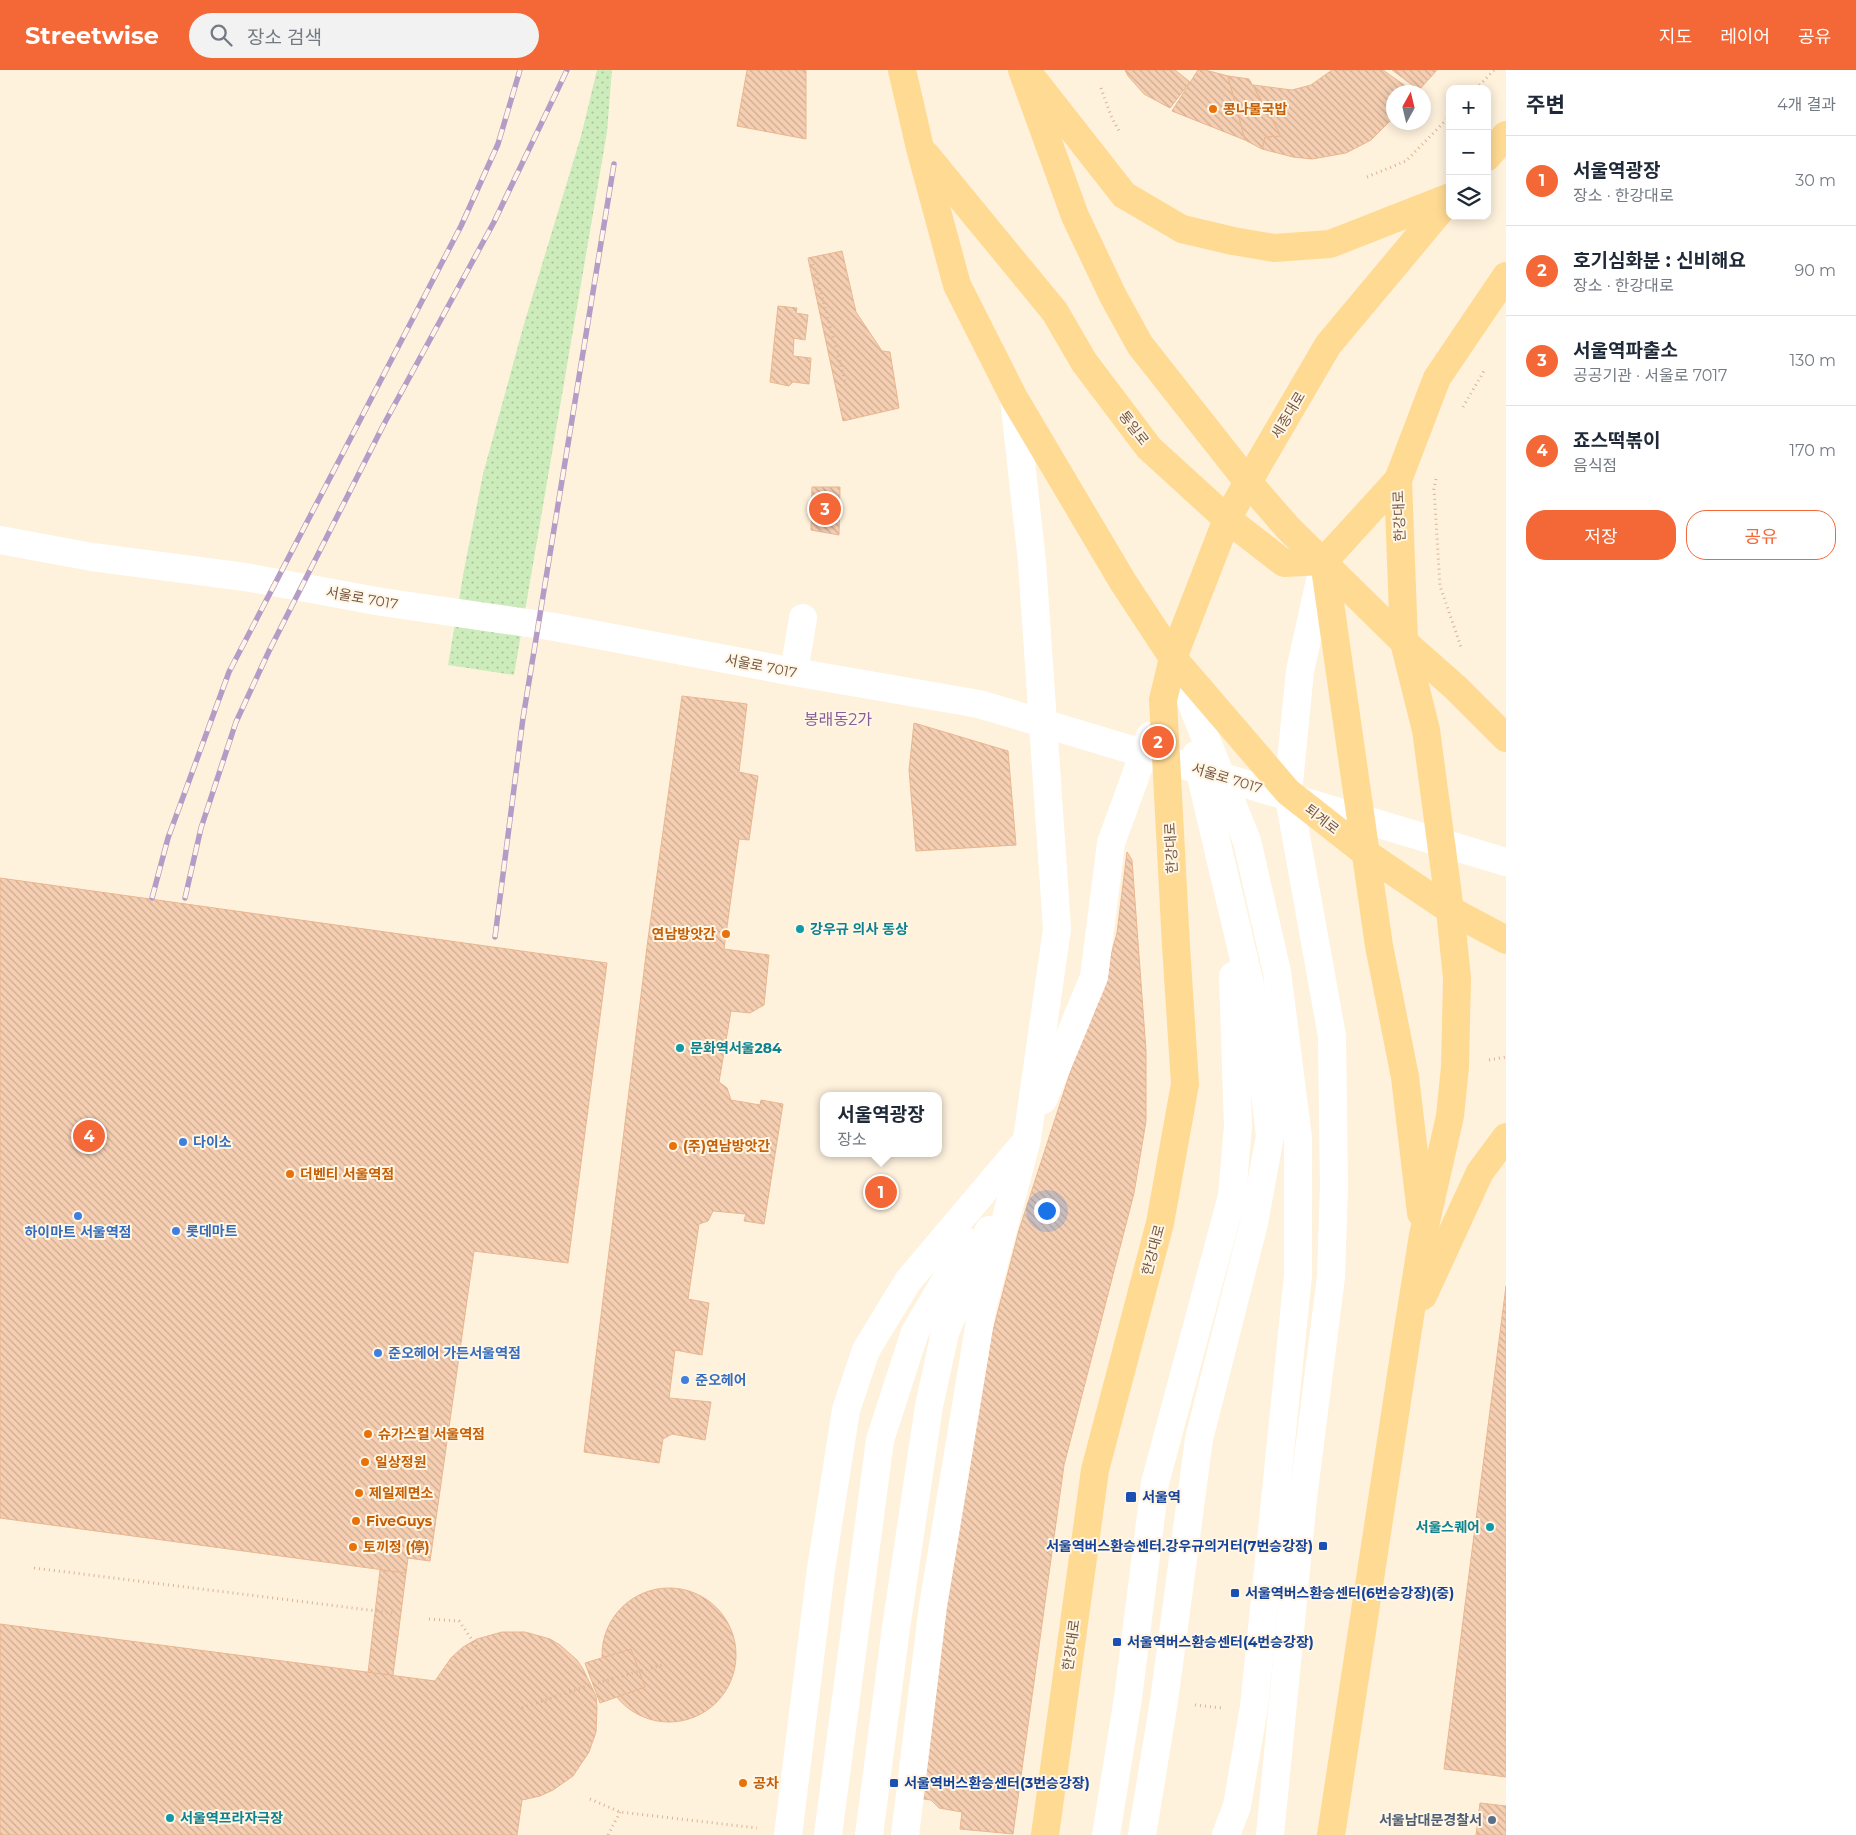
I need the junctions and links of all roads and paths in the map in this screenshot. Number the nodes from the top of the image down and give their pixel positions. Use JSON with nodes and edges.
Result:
{"nodes":[{"id":1,"x":902,"y":70,"type":"edge"},
{"id":2,"x":1022,"y":70,"type":"edge"},
{"id":3,"x":1026,"y":70,"type":"edge"},
{"id":4,"x":1494,"y":70,"type":"edge"},
{"id":5,"x":1480,"y":85,"type":"edge"},
{"id":6,"x":1101,"y":88,"type":"dead end"},
{"id":7,"x":1111,"y":116,"type":"dead end"},
{"id":8,"x":1446,"y":120,"type":"edge"},
{"id":9,"x":1506,"y":135,"type":"edge"},
{"id":10,"x":920,"y":148,"type":"junction"},
{"id":11,"x":1506,"y":151,"type":"edge"},
{"id":12,"x":1491,"y":152,"type":"edge"},
{"id":13,"x":1491,"y":163,"type":"edge"},
{"id":14,"x":1367,"y":177,"type":"dead end"},
{"id":15,"x":1446,"y":200,"type":"edge"},
{"id":16,"x":1446,"y":203,"type":"edge"},
{"id":17,"x":813,"y":264,"type":"dead end"},
{"id":18,"x":1506,"y":276,"type":"edge"},
{"id":19,"x":1486,"y":366,"type":"dead end"},
{"id":20,"x":846,"y":385,"type":"dead end"},
{"id":21,"x":1014,"y":398,"type":"junction"},
{"id":22,"x":1460,"y":413,"type":"dead end"},
{"id":23,"x":1438,"y":472,"type":"dead end"},
{"id":24,"x":1398,"y":480,"type":"junction"},
{"id":25,"x":1248,"y":482,"type":"junction"},
{"id":26,"x":1227,"y":519,"type":"junction"},
{"id":27,"x":0,"y":540,"type":"edge"},
{"id":28,"x":1324,"y":562,"type":"junction"},
{"id":29,"x":803,"y":618,"type":"dead end"},
{"id":30,"x":1404,"y":642,"type":"junction"},
{"id":31,"x":1461,"y":648,"type":"dead end"},
{"id":32,"x":1173,"y":658,"type":"junction"},
{"id":33,"x":794,"y":672,"type":"junction"},
{"id":34,"x":1163,"y":700,"type":"junction"},
{"id":35,"x":1506,"y":738,"type":"edge"},
{"id":36,"x":1288,"y":792,"type":"junction"},
{"id":37,"x":1367,"y":854,"type":"junction"},
{"id":38,"x":1506,"y":862,"type":"edge"},
{"id":39,"x":1226,"y":877,"type":"junction"},
{"id":40,"x":1450,"y":910,"type":"junction"},
{"id":41,"x":1506,"y":940,"type":"edge"},
{"id":42,"x":1506,"y":1057,"type":"edge"},
{"id":43,"x":1489,"y":1060,"type":"dead end"},
{"id":44,"x":1506,"y":1137,"type":"edge"},
{"id":45,"x":1027,"y":1139,"type":"junction"},
{"id":46,"x":1424,"y":1235,"type":"junction"},
{"id":47,"x":1408,"y":1329,"type":"junction"},
{"id":48,"x":34,"y":1568,"type":"dead end"},
{"id":49,"x":858,"y":1611,"type":"junction"},
{"id":50,"x":393,"y":1613,"type":"dead end"},
{"id":51,"x":429,"y":1618,"type":"dead end"},
{"id":52,"x":482,"y":1654,"type":"dead end"},
{"id":53,"x":665,"y":1664,"type":"dead end"},
{"id":54,"x":809,"y":1670,"type":"junction"},
{"id":55,"x":1191,"y":1705,"type":"dead end"},
{"id":56,"x":522,"y":1708,"type":"dead end"},
{"id":57,"x":1222,"y":1708,"type":"dead end"},
{"id":58,"x":590,"y":1799,"type":"dead end"},
{"id":59,"x":620,"y":1812,"type":"junction"},
{"id":60,"x":759,"y":1828,"type":"dead end"},
{"id":61,"x":608,"y":1835,"type":"edge"},
{"id":62,"x":788,"y":1835,"type":"edge"},
{"id":63,"x":828,"y":1835,"type":"edge"},
{"id":64,"x":870,"y":1835,"type":"edge"},
{"id":65,"x":905,"y":1835,"type":"edge"},
{"id":66,"x":1045,"y":1835,"type":"edge"},
{"id":67,"x":1106,"y":1835,"type":"edge"},
{"id":68,"x":1142,"y":1835,"type":"edge"},
{"id":69,"x":1226,"y":1835,"type":"edge"},
{"id":70,"x":1270,"y":1835,"type":"edge"},
{"id":71,"x":1331,"y":1835,"type":"edge"}],
"edges":[{"from":1,"to":10,"type":"main road","name":"통일로"},
{"from":2,"to":25,"type":"main road"},
{"from":3,"to":15,"type":"main road"},
{"from":4,"to":5,"type":"path"},
{"from":6,"to":7,"type":"path"},
{"from":8,"to":14,"type":"path"},
{"from":9,"to":12,"type":"main road"},
{"from":10,"to":21,"type":"main road","name":"통일로"},
{"from":10,"to":26,"type":"main road","name":"통일로"},
{"from":11,"to":13,"type":"street"},
{"from":16,"to":25,"type":"main road","name":"세종대로"},
{"from":17,"to":20,"type":"path"},
{"from":18,"to":24,"type":"main road"},
{"from":19,"to":22,"type":"path"},
{"from":21,"to":32,"type":"main road","name":"통일로"},
{"from":21,"to":45,"type":"street"},
{"from":23,"to":31,"type":"path"},
{"from":24,"to":28,"type":"main road"},
{"from":24,"to":30,"type":"main road","name":"한강대로"},
{"from":25,"to":26,"type":"main road","name":"세종대로"},
{"from":25,"to":28,"type":"main road"},
{"from":26,"to":28,"type":"main road","name":"통일로"},
{"from":26,"to":32,"type":"main road","name":"세종대로"},
{"from":27,"to":33,"type":"street","name":"서울로 7017"},
{"from":28,"to":30,"type":"main road"},
{"from":28,"to":36,"type":"street"},
{"from":28,"to":37,"type":"main road","name":"한강대로"},
{"from":29,"to":33,"type":"street"},
{"from":30,"to":35,"type":"main road"},
{"from":30,"to":40,"type":"main road","name":"한강대로"},
{"from":32,"to":34,"type":"main road","name":"한강대로"},
{"from":32,"to":36,"type":"main road","name":"퇴계로"},
{"from":32,"to":39,"type":"street"},
{"from":32,"to":69,"type":"street"},
{"from":33,"to":38,"type":"street","name":"서울로 7017"},
{"from":34,"to":45,"type":"street"},
{"from":34,"to":66,"type":"main road","name":"한강대로"},
{"from":36,"to":37,"type":"main road","name":"퇴계로"},
{"from":36,"to":70,"type":"street"},
{"from":37,"to":40,"type":"main road","name":"퇴계로"},
{"from":37,"to":46,"type":"main road","name":"한강대로"},
{"from":39,"to":67,"type":"street"},
{"from":39,"to":68,"type":"street"},
{"from":40,"to":41,"type":"main road","name":"퇴계로"},
{"from":40,"to":46,"type":"main road","name":"한강대로"},
{"from":42,"to":43,"type":"path"},
{"from":44,"to":47,"type":"main road"},
{"from":45,"to":49,"type":"street"},
{"from":45,"to":54,"type":"street"},
{"from":45,"to":64,"type":"street"},
{"from":45,"to":65,"type":"street"},
{"from":46,"to":47,"type":"main road","name":"한강대로"},
{"from":47,"to":71,"type":"main road","name":"한강대로"},
{"from":48,"to":50,"type":"path"},
{"from":49,"to":54,"type":"street"},
{"from":49,"to":63,"type":"street"},
{"from":51,"to":52,"type":"path"},
{"from":53,"to":56,"type":"path"},
{"from":54,"to":62,"type":"street"},
{"from":55,"to":57,"type":"path"},
{"from":58,"to":59,"type":"path"},
{"from":59,"to":60,"type":"path"},
{"from":59,"to":61,"type":"path"}]}
